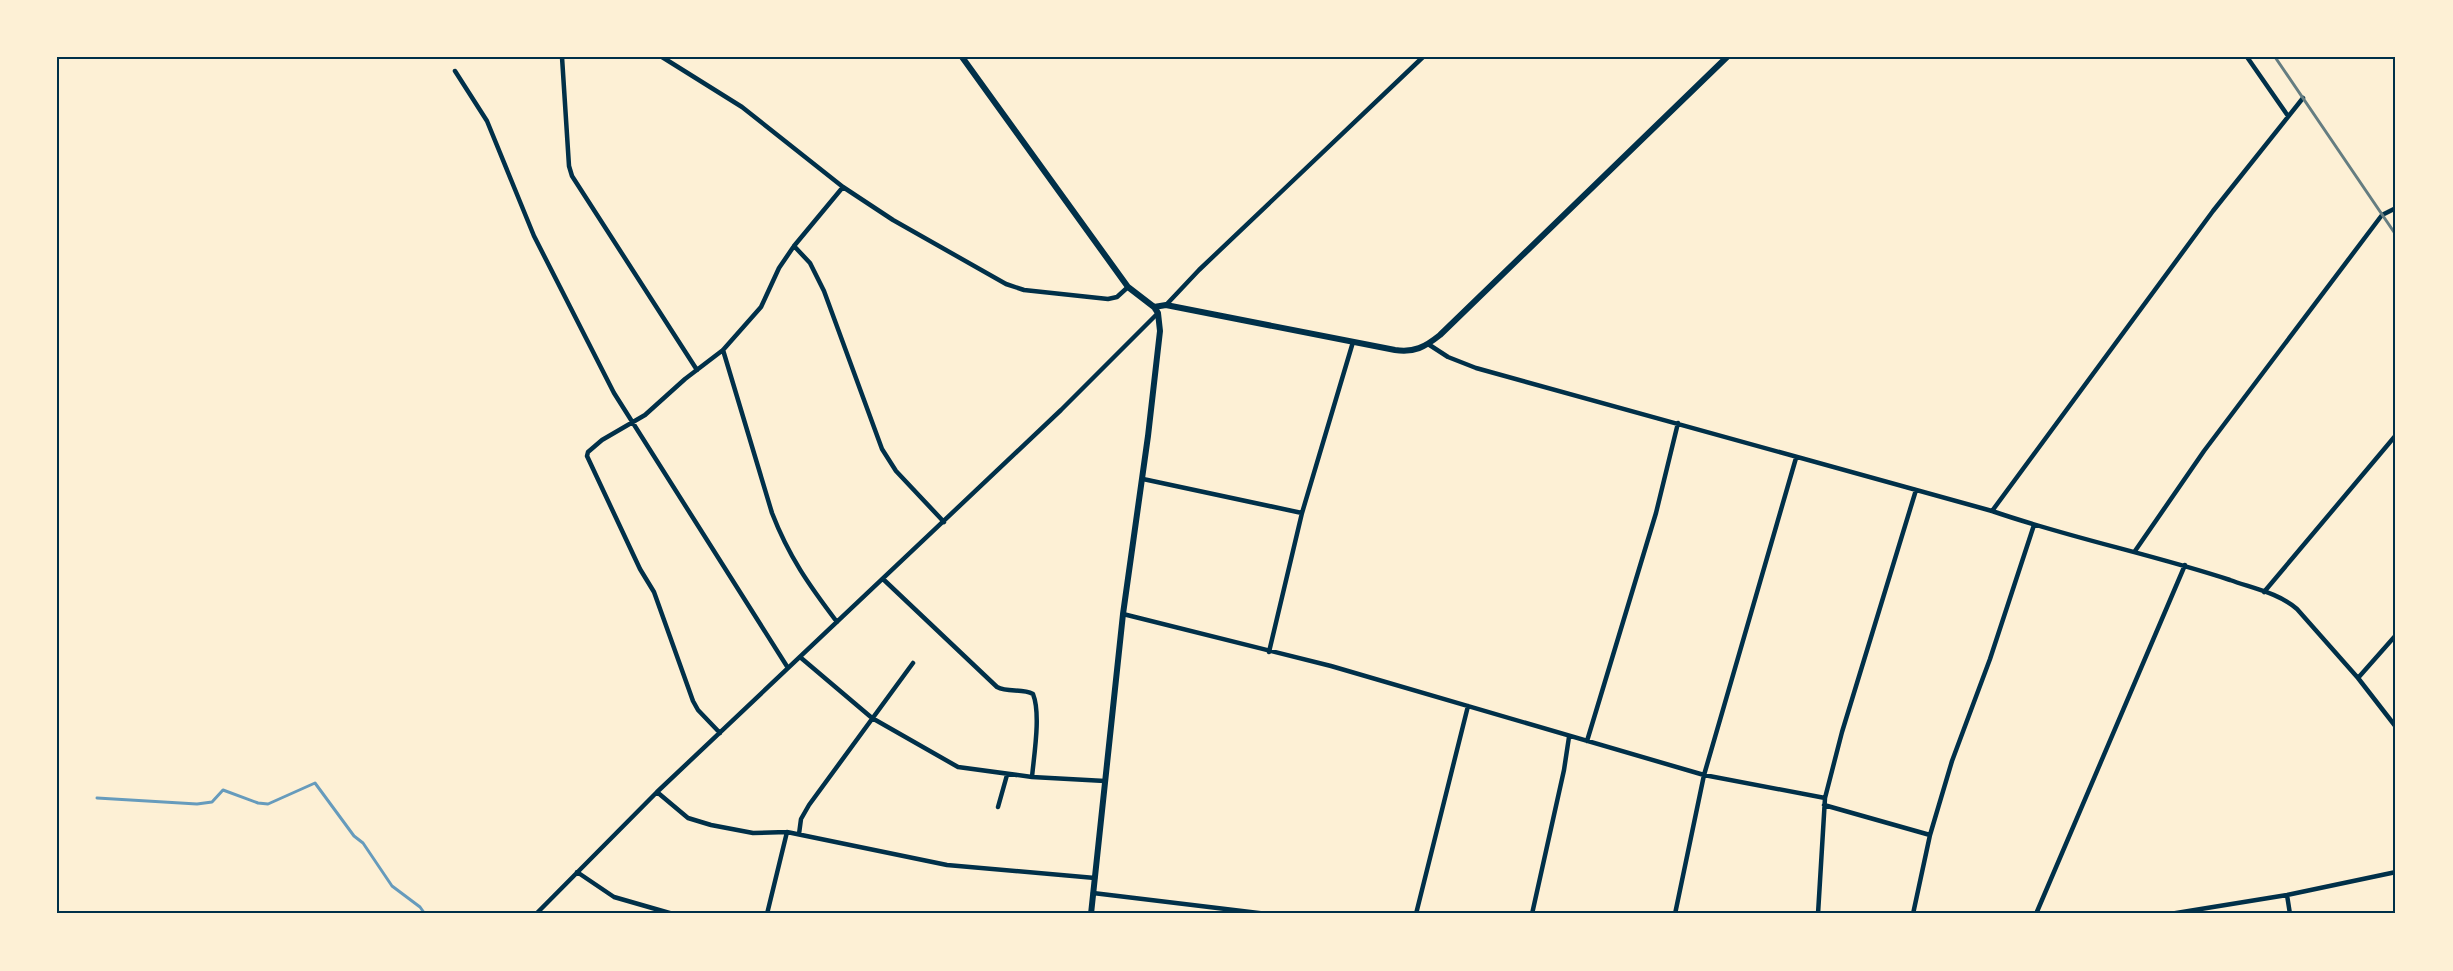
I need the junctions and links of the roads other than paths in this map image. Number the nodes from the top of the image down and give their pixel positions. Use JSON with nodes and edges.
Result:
{"nodes":[{"id":1,"x":562,"y":57,"type":"edge"},
{"id":2,"x":662,"y":57,"type":"edge"},
{"id":3,"x":962,"y":57,"type":"edge"},
{"id":4,"x":1423,"y":57,"type":"edge"},
{"id":5,"x":1726,"y":57,"type":"edge"},
{"id":6,"x":2247,"y":57,"type":"edge"},
{"id":7,"x":455,"y":71,"type":"dead end"},
{"id":8,"x":2303,"y":98,"type":"dead end"},
{"id":9,"x":2288,"y":116,"type":"junction"},
{"id":10,"x":843,"y":187,"type":"junction"},
{"id":11,"x":2396,"y":208,"type":"edge"},
{"id":12,"x":794,"y":246,"type":"junction"},
{"id":13,"x":1128,"y":286,"type":"junction"},
{"id":14,"x":1166,"y":305,"type":"junction"},
{"id":15,"x":1156,"y":310,"type":"junction"},
{"id":16,"x":1353,"y":342,"type":"junction"},
{"id":17,"x":1428,"y":344,"type":"junction"},
{"id":18,"x":723,"y":350,"type":"junction"},
{"id":19,"x":697,"y":370,"type":"junction"},
{"id":20,"x":632,"y":422,"type":"junction"},
{"id":21,"x":1678,"y":423,"type":"junction"},
{"id":22,"x":2396,"y":435,"type":"edge"},
{"id":23,"x":1796,"y":458,"type":"junction"},
{"id":24,"x":1143,"y":479,"type":"junction"},
{"id":25,"x":1916,"y":490,"type":"junction"},
{"id":26,"x":1992,"y":511,"type":"junction"},
{"id":27,"x":1302,"y":513,"type":"junction"},
{"id":28,"x":944,"y":522,"type":"junction"},
{"id":29,"x":2034,"y":525,"type":"junction"},
{"id":30,"x":2135,"y":551,"type":"junction"},
{"id":31,"x":2185,"y":565,"type":"junction"},
{"id":32,"x":883,"y":579,"type":"junction"},
{"id":33,"x":2264,"y":592,"type":"junction"},
{"id":34,"x":1123,"y":614,"type":"junction"},
{"id":35,"x":837,"y":622,"type":"junction"},
{"id":36,"x":2396,"y":635,"type":"edge"},
{"id":37,"x":1269,"y":652,"type":"junction"},
{"id":38,"x":800,"y":657,"type":"junction"},
{"id":39,"x":913,"y":663,"type":"dead end"},
{"id":40,"x":788,"y":668,"type":"junction"},
{"id":41,"x":2358,"y":678,"type":"junction"},
{"id":42,"x":1468,"y":706,"type":"junction"},
{"id":43,"x":872,"y":718,"type":"junction"},
{"id":44,"x":2396,"y":727,"type":"edge"},
{"id":45,"x":720,"y":732,"type":"junction"},
{"id":46,"x":1569,"y":736,"type":"junction"},
{"id":47,"x":1587,"y":741,"type":"junction"},
{"id":48,"x":1007,"y":774,"type":"junction"},
{"id":49,"x":1704,"y":775,"type":"junction"},
{"id":50,"x":1032,"y":777,"type":"junction"},
{"id":51,"x":1105,"y":781,"type":"junction"},
{"id":52,"x":657,"y":792,"type":"junction"},
{"id":53,"x":1825,"y":798,"type":"junction"},
{"id":54,"x":1824,"y":805,"type":"junction"},
{"id":55,"x":998,"y":807,"type":"dead end"},
{"id":56,"x":787,"y":832,"type":"junction"},
{"id":57,"x":799,"y":834,"type":"junction"},
{"id":58,"x":1930,"y":835,"type":"junction"},
{"id":59,"x":577,"y":872,"type":"junction"},
{"id":60,"x":2396,"y":873,"type":"edge"},
{"id":61,"x":1095,"y":878,"type":"junction"},
{"id":62,"x":1093,"y":893,"type":"junction"},
{"id":63,"x":2287,"y":895,"type":"junction"},
{"id":64,"x":536,"y":914,"type":"edge"},
{"id":65,"x":673,"y":914,"type":"edge"},
{"id":66,"x":767,"y":914,"type":"edge"},
{"id":67,"x":1091,"y":914,"type":"edge"},
{"id":68,"x":1267,"y":914,"type":"edge"},
{"id":69,"x":1416,"y":914,"type":"edge"},
{"id":70,"x":1532,"y":914,"type":"edge"},
{"id":71,"x":1675,"y":914,"type":"edge"},
{"id":72,"x":1818,"y":914,"type":"edge"},
{"id":73,"x":1912,"y":914,"type":"edge"},
{"id":74,"x":2036,"y":914,"type":"edge"},
{"id":75,"x":2170,"y":914,"type":"edge"},
{"id":76,"x":2290,"y":914,"type":"edge"}],
"edges":[{"from":1,"to":19,"type":"street"},
{"from":2,"to":10,"type":"street"},
{"from":3,"to":13,"type":"street"},
{"from":4,"to":14,"type":"street"},
{"from":5,"to":17,"type":"street"},
{"from":6,"to":9,"type":"street"},
{"from":7,"to":20,"type":"street"},
{"from":8,"to":9,"type":"street"},
{"from":9,"to":26,"type":"street"},
{"from":10,"to":12,"type":"street"},
{"from":10,"to":13,"type":"street"},
{"from":11,"to":30,"type":"street"},
{"from":12,"to":18,"type":"street"},
{"from":12,"to":28,"type":"street"},
{"from":13,"to":15,"type":"street"},
{"from":14,"to":15,"type":"street"},
{"from":14,"to":16,"type":"street"},
{"from":15,"to":24,"type":"street"},
{"from":15,"to":28,"type":"street"},
{"from":16,"to":17,"type":"street"},
{"from":16,"to":27,"type":"street"},
{"from":17,"to":21,"type":"street"},
{"from":18,"to":19,"type":"street"},
{"from":18,"to":35,"type":"street"},
{"from":19,"to":20,"type":"street"},
{"from":20,"to":40,"type":"street"},
{"from":20,"to":45,"type":"street"},
{"from":21,"to":23,"type":"street"},
{"from":21,"to":47,"type":"street"},
{"from":22,"to":33,"type":"street"},
{"from":23,"to":25,"type":"street"},
{"from":23,"to":49,"type":"street"},
{"from":24,"to":27,"type":"street"},
{"from":24,"to":34,"type":"street"},
{"from":25,"to":26,"type":"street"},
{"from":25,"to":53,"type":"street"},
{"from":26,"to":29,"type":"street"},
{"from":27,"to":37,"type":"street"},
{"from":28,"to":32,"type":"street"},
{"from":29,"to":30,"type":"street"},
{"from":29,"to":58,"type":"street"},
{"from":30,"to":31,"type":"street"},
{"from":31,"to":33,"type":"street"},
{"from":31,"to":74,"type":"street"},
{"from":32,"to":35,"type":"street"},
{"from":32,"to":50,"type":"street"},
{"from":33,"to":41,"type":"street"},
{"from":34,"to":37,"type":"street"},
{"from":34,"to":51,"type":"street"},
{"from":35,"to":38,"type":"street"},
{"from":36,"to":41,"type":"street"},
{"from":37,"to":42,"type":"street"},
{"from":38,"to":40,"type":"street"},
{"from":38,"to":43,"type":"street"},
{"from":39,"to":43,"type":"street"},
{"from":40,"to":45,"type":"street"},
{"from":41,"to":44,"type":"street"},
{"from":42,"to":46,"type":"street"},
{"from":42,"to":69,"type":"street"},
{"from":43,"to":48,"type":"street"},
{"from":43,"to":57,"type":"street"},
{"from":45,"to":52,"type":"street"},
{"from":46,"to":47,"type":"street"},
{"from":46,"to":70,"type":"street"},
{"from":47,"to":49,"type":"street"},
{"from":48,"to":50,"type":"street"},
{"from":48,"to":55,"type":"street"},
{"from":49,"to":53,"type":"street"},
{"from":49,"to":71,"type":"street"},
{"from":50,"to":51,"type":"street"},
{"from":51,"to":61,"type":"street"},
{"from":52,"to":56,"type":"street"},
{"from":52,"to":59,"type":"street"},
{"from":53,"to":54,"type":"street"},
{"from":54,"to":58,"type":"street"},
{"from":54,"to":72,"type":"street"},
{"from":56,"to":57,"type":"street"},
{"from":56,"to":66,"type":"street"},
{"from":57,"to":61,"type":"street"},
{"from":58,"to":73,"type":"street"},
{"from":59,"to":64,"type":"street"},
{"from":59,"to":65,"type":"street"},
{"from":60,"to":63,"type":"street"},
{"from":61,"to":62,"type":"street"},
{"from":62,"to":67,"type":"street"},
{"from":62,"to":68,"type":"street"},
{"from":63,"to":75,"type":"street"},
{"from":63,"to":76,"type":"street"}]}
